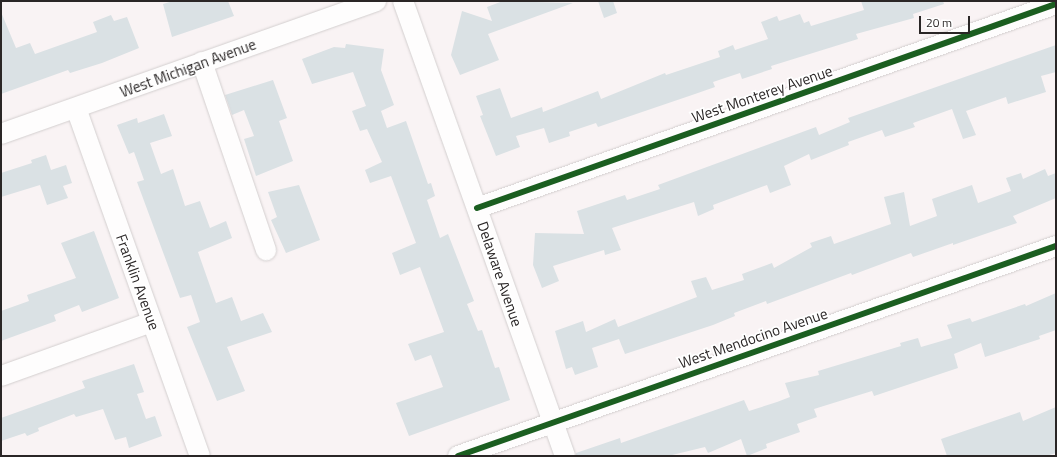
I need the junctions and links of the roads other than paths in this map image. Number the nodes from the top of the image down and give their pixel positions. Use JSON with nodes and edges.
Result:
{"nodes":[{"id":1,"x":376,"y":1,"type":"edge"},
{"id":2,"x":403,"y":1,"type":"edge"},
{"id":3,"x":1056,"y":4,"type":"edge"},
{"id":4,"x":202,"y":62,"type":"junction"},
{"id":5,"x":76,"y":108,"type":"junction"},
{"id":6,"x":1,"y":134,"type":"edge"},
{"id":7,"x":477,"y":208,"type":"junction"},
{"id":8,"x":1056,"y":246,"type":"edge"},
{"id":9,"x":266,"y":250,"type":"dead end"},
{"id":10,"x":152,"y":322,"type":"junction"},
{"id":11,"x":1,"y":376,"type":"edge"},
{"id":12,"x":553,"y":422,"type":"junction"},
{"id":13,"x":200,"y":456,"type":"edge"},
{"id":14,"x":458,"y":456,"type":"edge"},
{"id":15,"x":565,"y":456,"type":"edge"}],
"edges":[{"from":1,"to":4,"type":"street","name":"West Michigan Avenue"},
{"from":2,"to":7,"type":"street","name":"Delaware Avenue"},
{"from":3,"to":7,"type":"street","name":"West Monterey Avenue"},
{"from":4,"to":5,"type":"street","name":"West Michigan Avenue"},
{"from":4,"to":9,"type":"street"},
{"from":5,"to":6,"type":"street","name":"West Michigan Avenue"},
{"from":5,"to":10,"type":"street","name":"Franklin Avenue"},
{"from":7,"to":12,"type":"street","name":"Delaware Avenue"},
{"from":8,"to":12,"type":"street","name":"West Mendocino Avenue"},
{"from":10,"to":11,"type":"street"},
{"from":10,"to":13,"type":"street","name":"Franklin Avenue"},
{"from":12,"to":14,"type":"street","name":"West Mendocino Avenue"},
{"from":12,"to":15,"type":"street","name":"Delaware Avenue"}]}
